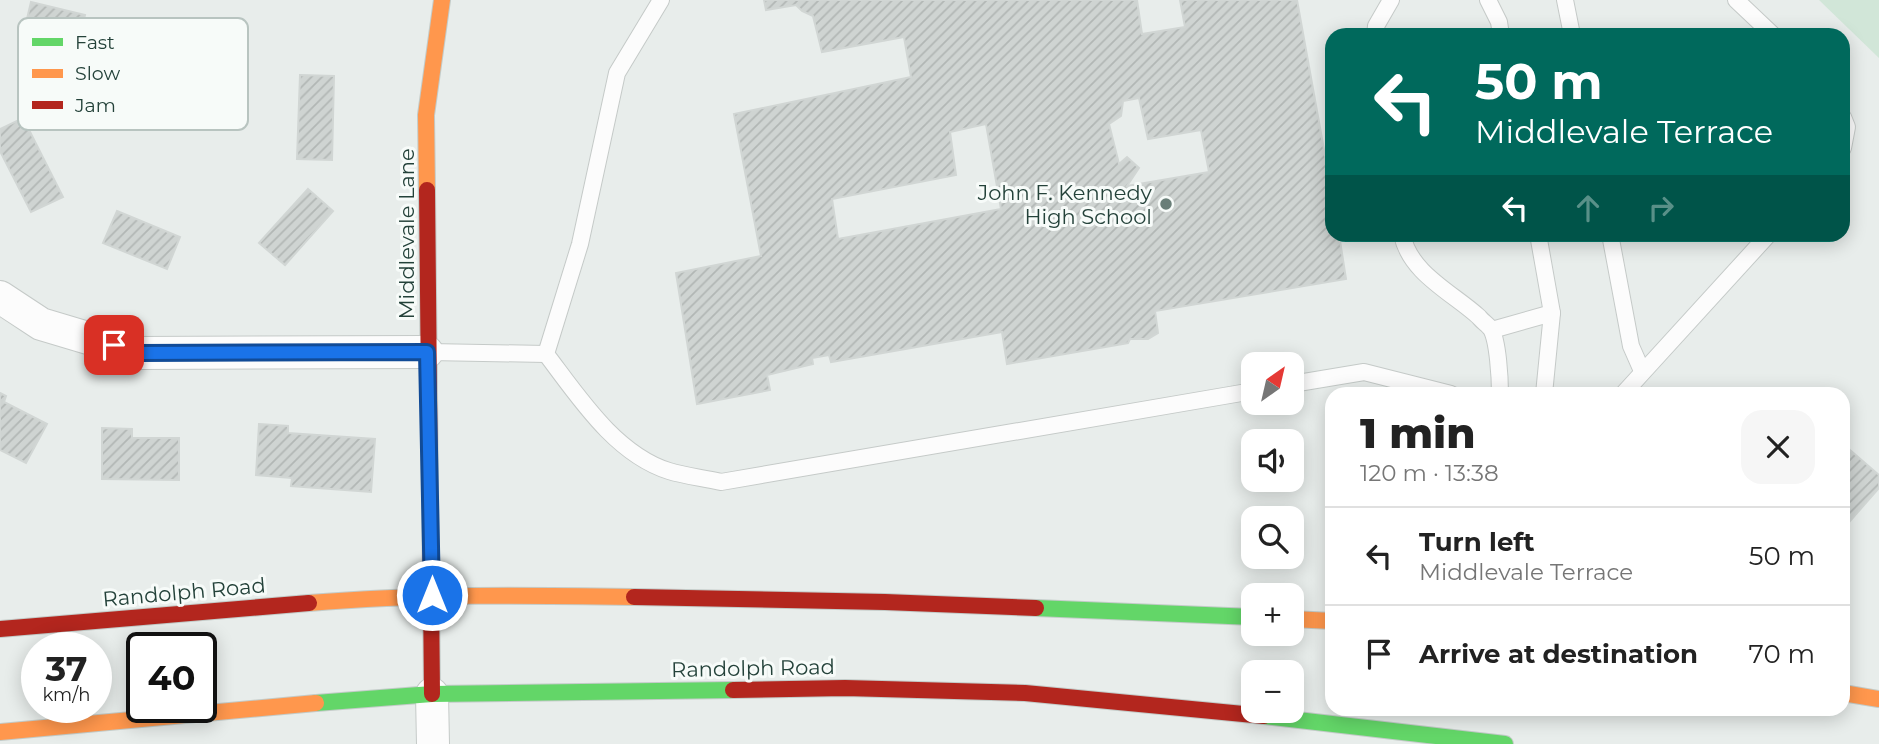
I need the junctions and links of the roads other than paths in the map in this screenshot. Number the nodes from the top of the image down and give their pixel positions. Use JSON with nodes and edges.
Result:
{"nodes":[{"id":1,"x":442,"y":0,"type":"edge"},
{"id":2,"x":661,"y":0,"type":"edge"},
{"id":3,"x":1391,"y":0,"type":"edge"},
{"id":4,"x":1488,"y":0,"type":"edge"},
{"id":5,"x":1565,"y":0,"type":"edge"},
{"id":6,"x":1736,"y":0,"type":"edge"},
{"id":7,"x":1376,"y":28,"type":"edge"},
{"id":8,"x":1500,"y":28,"type":"edge"},
{"id":9,"x":1571,"y":28,"type":"edge"},
{"id":10,"x":1766,"y":28,"type":"edge"},
{"id":11,"x":1404,"y":242,"type":"edge"},
{"id":12,"x":1539,"y":242,"type":"edge"},
{"id":13,"x":1612,"y":242,"type":"edge"},
{"id":14,"x":1762,"y":242,"type":"edge"},
{"id":15,"x":0,"y":297,"type":"edge"},
{"id":16,"x":1552,"y":313,"type":"junction"},
{"id":17,"x":1492,"y":330,"type":"junction"},
{"id":18,"x":427,"y":352,"type":"junction"},
{"id":19,"x":545,"y":354,"type":"junction"},
{"id":20,"x":1642,"y":371,"type":"junction"},
{"id":21,"x":1304,"y":382,"type":"edge"},
{"id":22,"x":1423,"y":387,"type":"edge"},
{"id":23,"x":1500,"y":387,"type":"edge"},
{"id":24,"x":1545,"y":387,"type":"edge"},
{"id":25,"x":1629,"y":387,"type":"edge"},
{"id":26,"x":1241,"y":393,"type":"edge"},
{"id":27,"x":432,"y":595,"type":"junction"},
{"id":28,"x":1241,"y":616,"type":"edge"},
{"id":29,"x":1304,"y":620,"type":"edge"},
{"id":30,"x":1325,"y":621,"type":"edge"},
{"id":31,"x":0,"y":629,"type":"edge"},
{"id":32,"x":432,"y":694,"type":"junction"},
{"id":33,"x":1850,"y":694,"type":"edge"},
{"id":34,"x":1879,"y":699,"type":"edge"},
{"id":35,"x":1241,"y":707,"type":"edge"},
{"id":36,"x":1205,"y":709,"type":"junction"},
{"id":37,"x":1478,"y":719,"type":"dead end"},
{"id":38,"x":0,"y":732,"type":"edge"},
{"id":39,"x":1475,"y":742,"type":"edge"},
{"id":40,"x":433,"y":744,"type":"edge"},
{"id":41,"x":1505,"y":744,"type":"edge"}],
"edges":[{"from":1,"to":18,"type":"main road","name":"Middlevale Lane"},
{"from":2,"to":19,"type":"lane"},
{"from":3,"to":7,"type":"lane"},
{"from":4,"to":8,"type":"lane"},
{"from":5,"to":9,"type":"lane"},
{"from":6,"to":10,"type":"lane"},
{"from":11,"to":17,"type":"lane"},
{"from":12,"to":16,"type":"lane"},
{"from":13,"to":20,"type":"lane"},
{"from":14,"to":20,"type":"lane"},
{"from":15,"to":18,"type":"street"},
{"from":16,"to":17,"type":"lane"},
{"from":16,"to":24,"type":"lane"},
{"from":17,"to":23,"type":"lane"},
{"from":18,"to":19,"type":"lane"},
{"from":18,"to":27,"type":"main road","name":"Middlevale Lane"},
{"from":19,"to":26,"type":"lane"},
{"from":20,"to":25,"type":"lane"},
{"from":21,"to":22,"type":"lane"},
{"from":27,"to":28,"type":"main road","name":"Randolph Road"},
{"from":27,"to":31,"type":"main road","name":"Randolph Road"},
{"from":27,"to":32,"type":"main road","name":"Middlevale Lane"},
{"from":29,"to":30,"type":"main road"},
{"from":32,"to":36,"type":"main road","name":"Randolph Road"},
{"from":32,"to":38,"type":"main road","name":"Randolph Road"},
{"from":32,"to":40,"type":"street"},
{"from":33,"to":34,"type":"main road"},
{"from":35,"to":36,"type":"main road"},
{"from":36,"to":39,"type":"main road","name":"Randolph Road"},
{"from":37,"to":39,"type":"main road"},
{"from":39,"to":41,"type":"main road","name":"Randolph Road"}]}
